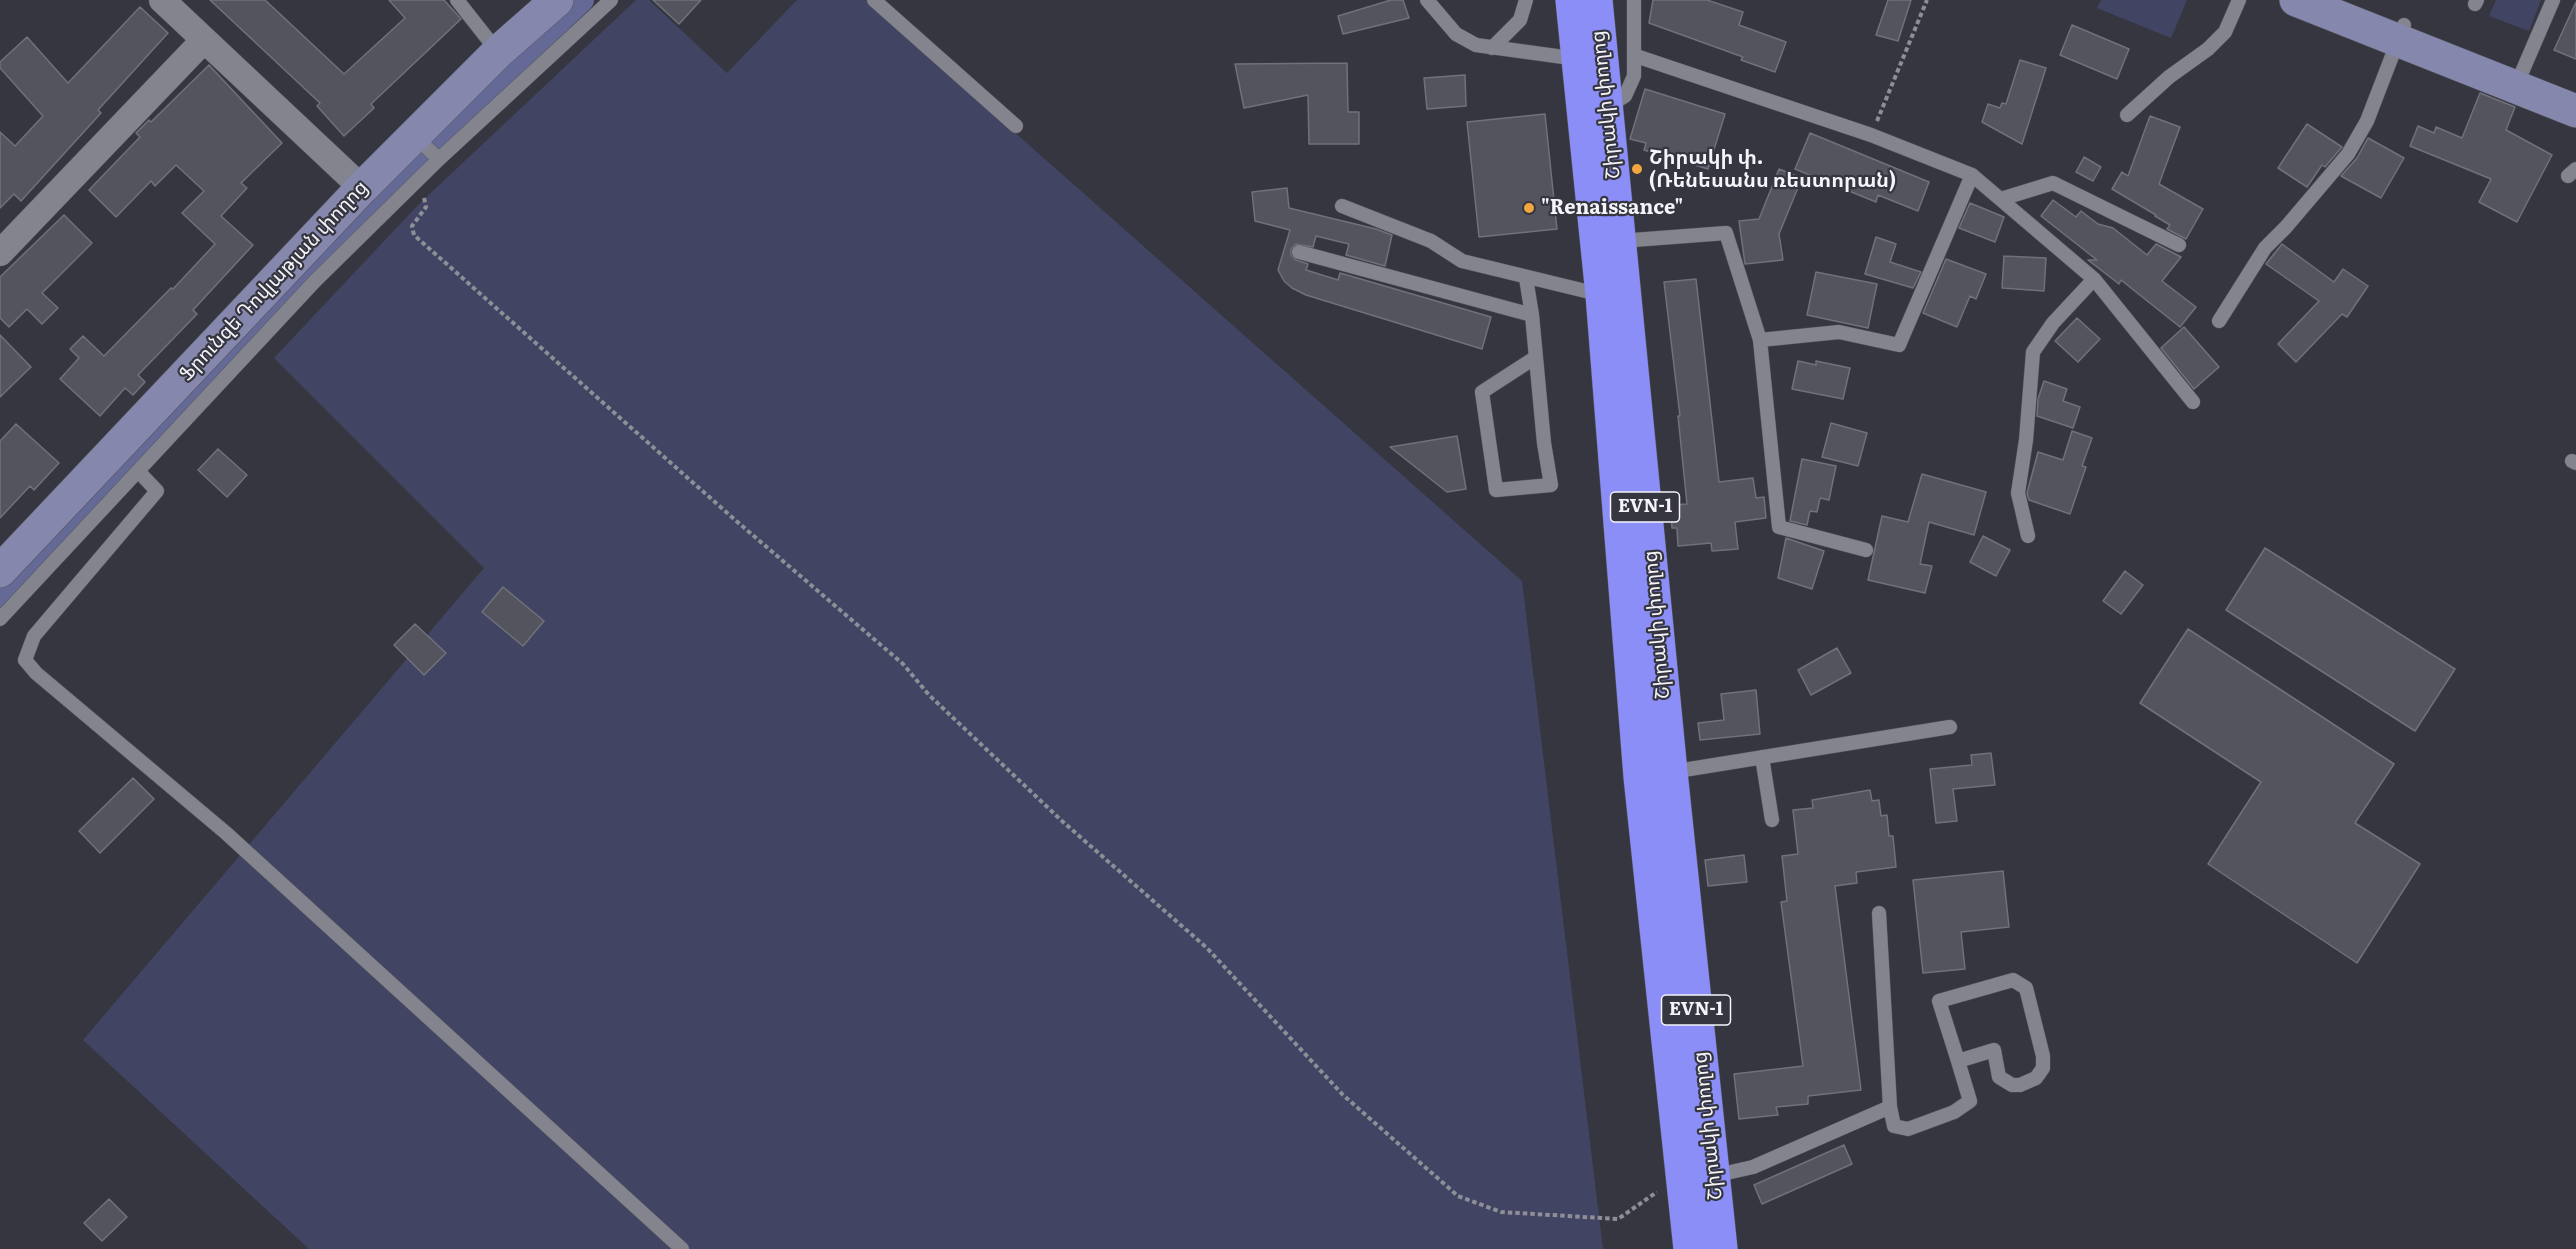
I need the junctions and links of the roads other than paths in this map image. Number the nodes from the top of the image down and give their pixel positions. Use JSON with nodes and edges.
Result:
{"nodes":[{"id":1,"x":162,"y":0,"type":"edge"},
{"id":2,"x":457,"y":0,"type":"edge"},
{"id":3,"x":557,"y":0,"type":"edge"},
{"id":4,"x":611,"y":0,"type":"edge"},
{"id":5,"x":874,"y":0,"type":"edge"},
{"id":6,"x":1427,"y":0,"type":"edge"},
{"id":7,"x":1526,"y":0,"type":"edge"},
{"id":8,"x":1572,"y":0,"type":"edge"},
{"id":9,"x":1596,"y":0,"type":"edge"},
{"id":10,"x":1634,"y":0,"type":"edge"},
{"id":11,"x":2239,"y":0,"type":"edge"},
{"id":12,"x":2296,"y":0,"type":"edge"},
{"id":13,"x":2343,"y":0,"type":"edge"},
{"id":14,"x":2553,"y":0,"type":"edge"},
{"id":15,"x":2401,"y":32,"type":"junction"},
{"id":16,"x":204,"y":40,"type":"junction"},
{"id":17,"x":1492,"y":48,"type":"junction"},
{"id":18,"x":498,"y":52,"type":"junction"},
{"id":19,"x":1636,"y":56,"type":"junction"},
{"id":20,"x":1578,"y":59,"type":"junction"},
{"id":21,"x":2522,"y":72,"type":"junction"},
{"id":22,"x":2576,"y":94,"type":"edge"},
{"id":23,"x":1607,"y":107,"type":"junction"},
{"id":24,"x":2576,"y":111,"type":"edge"},
{"id":25,"x":2127,"y":116,"type":"dead end"},
{"id":26,"x":1016,"y":126,"type":"dead end"},
{"id":27,"x":427,"y":148,"type":"junction"},
{"id":28,"x":1972,"y":175,"type":"junction"},
{"id":29,"x":362,"y":188,"type":"junction"},
{"id":30,"x":2001,"y":199,"type":"junction"},
{"id":31,"x":1342,"y":206,"type":"dead end"},
{"id":32,"x":1620,"y":241,"type":"junction"},
{"id":33,"x":2179,"y":245,"type":"dead end"},
{"id":34,"x":1299,"y":252,"type":"dead end"},
{"id":35,"x":0,"y":253,"type":"edge"},
{"id":36,"x":1526,"y":278,"type":"junction"},
{"id":37,"x":2094,"y":279,"type":"junction"},
{"id":38,"x":1602,"y":295,"type":"junction"},
{"id":39,"x":1532,"y":315,"type":"junction"},
{"id":40,"x":2219,"y":321,"type":"dead end"},
{"id":41,"x":1760,"y":340,"type":"junction"},
{"id":42,"x":1536,"y":357,"type":"junction"},
{"id":43,"x":2193,"y":402,"type":"dead end"},
{"id":44,"x":138,"y":471,"type":"junction"},
{"id":45,"x":2028,"y":536,"type":"dead end"},
{"id":46,"x":1866,"y":550,"type":"dead end"},
{"id":47,"x":0,"y":571,"type":"edge"},
{"id":48,"x":0,"y":618,"type":"edge"},
{"id":49,"x":1950,"y":727,"type":"dead end"},
{"id":50,"x":1762,"y":757,"type":"junction"},
{"id":51,"x":1671,"y":772,"type":"junction"},
{"id":52,"x":1772,"y":820,"type":"dead end"},
{"id":53,"x":1879,"y":912,"type":"dead end"},
{"id":54,"x":1958,"y":1061,"type":"junction"},
{"id":55,"x":1890,"y":1107,"type":"junction"},
{"id":56,"x":1698,"y":1175,"type":"junction"},
{"id":57,"x":682,"y":1249,"type":"edge"},
{"id":58,"x":1690,"y":1249,"type":"edge"},
{"id":59,"x":1721,"y":1249,"type":"edge"}],
"edges":[{"from":1,"to":16,"type":"street"},
{"from":2,"to":18,"type":"lane"},
{"from":3,"to":18,"type":"street","name":"Ֆրունզե Դովլաթյան փողոց"},
{"from":4,"to":27,"type":"lane"},
{"from":5,"to":26,"type":"lane"},
{"from":6,"to":17,"type":"lane"},
{"from":7,"to":17,"type":"lane"},
{"from":8,"to":20,"type":"highway","name":"Շիրակի փողոց","number":"EVN-1"},
{"from":9,"to":23,"type":"highway","name":"Շիրակի փողոց","number":"EVN-1"},
{"from":10,"to":19,"type":"lane"},
{"from":11,"to":25,"type":"lane"},
{"from":12,"to":15,"type":"street"},
{"from":13,"to":15,"type":"street"},
{"from":14,"to":21,"type":"lane"},
{"from":15,"to":21,"type":"street"},
{"from":15,"to":24,"type":"street"},
{"from":15,"to":40,"type":"lane"},
{"from":16,"to":29,"type":"street"},
{"from":16,"to":35,"type":"street"},
{"from":17,"to":20,"type":"lane"},
{"from":18,"to":27,"type":"street","name":"Ֆրունզե Դովլաթյան փողոց"},
{"from":19,"to":23,"type":"lane"},
{"from":19,"to":28,"type":"lane"},
{"from":20,"to":38,"type":"highway","name":"Շիրակի փողոց","number":"EVN-1"},
{"from":21,"to":22,"type":"street"},
{"from":23,"to":32,"type":"highway","name":"Շիրակի փողոց","number":"EVN-1"},
{"from":27,"to":29,"type":"street","name":"Ֆրունզե Դովլաթյան փողոց"},
{"from":27,"to":44,"type":"lane"},
{"from":28,"to":30,"type":"lane"},
{"from":28,"to":41,"type":"lane"},
{"from":29,"to":47,"type":"street","name":"Ֆրունզե Դովլաթյան փողոց"},
{"from":30,"to":33,"type":"lane"},
{"from":30,"to":37,"type":"lane"},
{"from":31,"to":36,"type":"lane"},
{"from":32,"to":41,"type":"lane"},
{"from":32,"to":51,"type":"highway","name":"Շիրակի փողոց","number":"EVN-1"},
{"from":34,"to":39,"type":"lane"},
{"from":36,"to":38,"type":"lane"},
{"from":36,"to":39,"type":"lane"},
{"from":37,"to":43,"type":"lane"},
{"from":37,"to":45,"type":"lane"},
{"from":38,"to":56,"type":"highway","name":"Շիրակի փողոց","number":"EVN-1"},
{"from":39,"to":42,"type":"lane"},
{"from":41,"to":46,"type":"lane"},
{"from":42,"to":42,"type":"lane"},
{"from":44,"to":48,"type":"lane"},
{"from":44,"to":57,"type":"lane"},
{"from":49,"to":50,"type":"lane"},
{"from":50,"to":51,"type":"lane"},
{"from":50,"to":52,"type":"lane"},
{"from":51,"to":56,"type":"highway","name":"Շիրակի փողոց","number":"EVN-1"},
{"from":53,"to":55,"type":"lane"},
{"from":54,"to":54,"type":"lane"},
{"from":54,"to":55,"type":"lane"},
{"from":55,"to":56,"type":"lane"},
{"from":56,"to":58,"type":"highway","name":"Շիրակի փողոց","number":"EVN-1"},
{"from":56,"to":59,"type":"highway","name":"Շիրակի փողոց","number":"EVN-1"}]}
